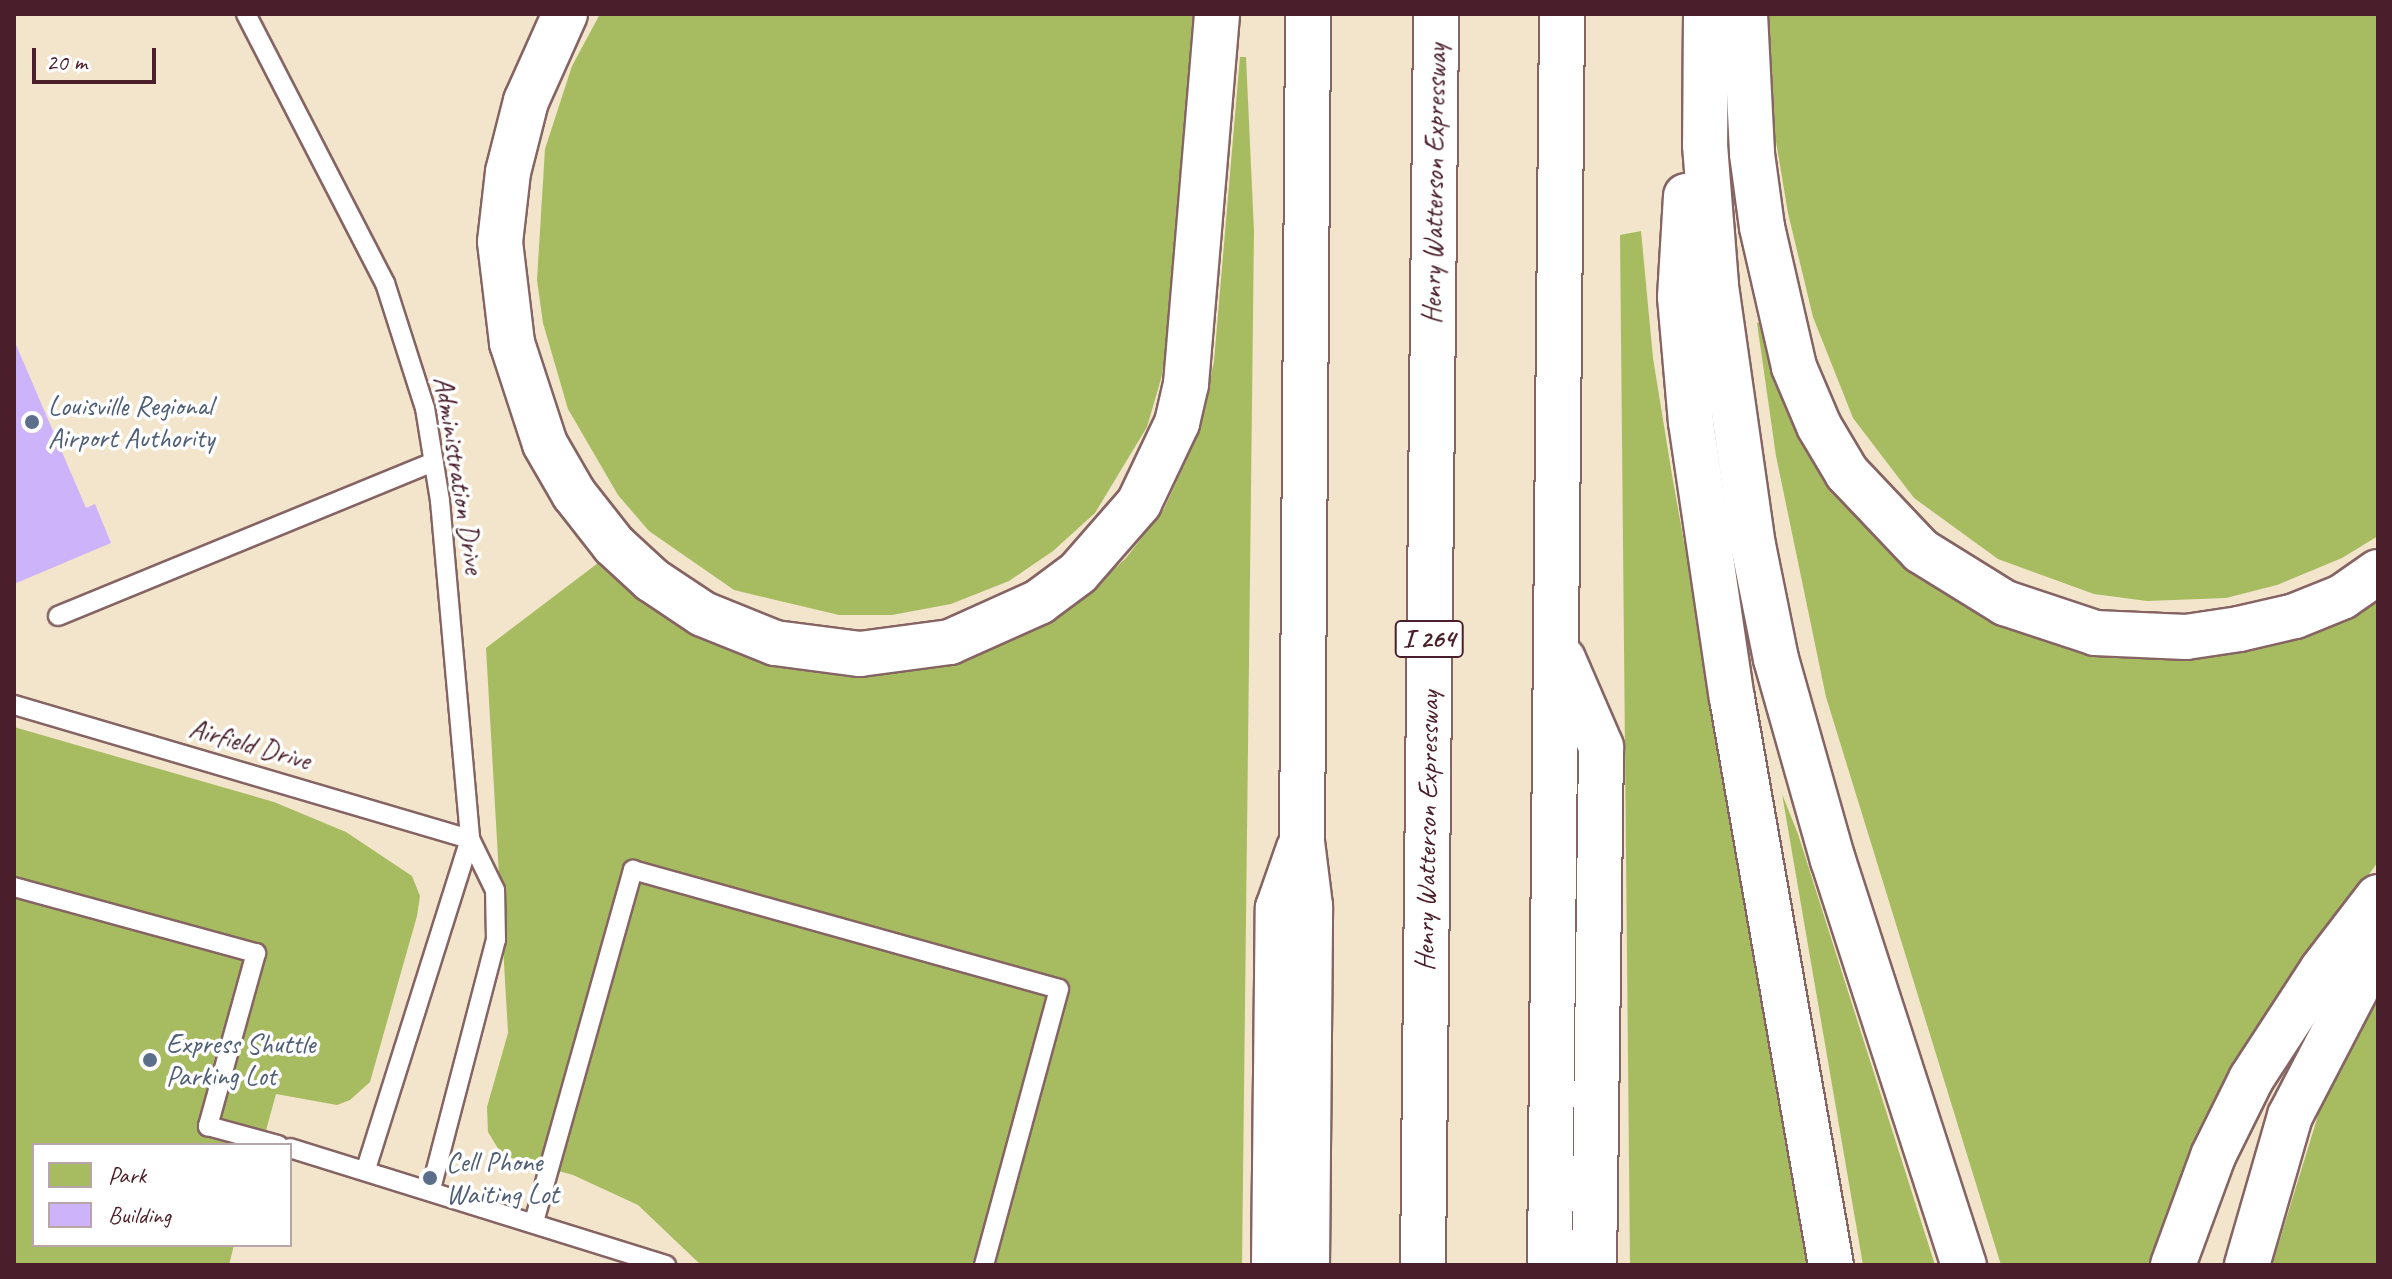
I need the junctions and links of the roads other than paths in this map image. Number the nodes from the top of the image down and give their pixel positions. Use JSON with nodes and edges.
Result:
{"nodes":[{"id":1,"x":246,"y":14,"type":"edge"},
{"id":2,"x":565,"y":14,"type":"edge"},
{"id":3,"x":1217,"y":14,"type":"edge"},
{"id":4,"x":1308,"y":14,"type":"edge"},
{"id":5,"x":1436,"y":14,"type":"edge"},
{"id":6,"x":1562,"y":14,"type":"edge"},
{"id":7,"x":1704,"y":14,"type":"edge"},
{"id":8,"x":1745,"y":14,"type":"edge"},
{"id":9,"x":434,"y":462,"type":"junction"},
{"id":10,"x":2378,"y":572,"type":"edge"},
{"id":11,"x":58,"y":616,"type":"dead end"},
{"id":12,"x":1557,"y":644,"type":"junction"},
{"id":13,"x":14,"y":705,"type":"edge"},
{"id":14,"x":470,"y":839,"type":"junction"},
{"id":15,"x":1302,"y":842,"type":"junction"},
{"id":16,"x":14,"y":887,"type":"edge"},
{"id":17,"x":2378,"y":897,"type":"edge"},
{"id":18,"x":2378,"y":947,"type":"edge"},
{"id":19,"x":271,"y":1143,"type":"edge"},
{"id":20,"x":292,"y":1149,"type":"edge"},
{"id":21,"x":366,"y":1169,"type":"junction"},
{"id":22,"x":431,"y":1189,"type":"junction"},
{"id":23,"x":534,"y":1222,"type":"junction"},
{"id":24,"x":666,"y":1265,"type":"edge"},
{"id":25,"x":984,"y":1265,"type":"edge"},
{"id":26,"x":1274,"y":1265,"type":"edge"},
{"id":27,"x":1307,"y":1265,"type":"edge"},
{"id":28,"x":1423,"y":1265,"type":"edge"},
{"id":29,"x":1550,"y":1265,"type":"edge"},
{"id":30,"x":1594,"y":1265,"type":"edge"},
{"id":31,"x":1831,"y":1265,"type":"edge"},
{"id":32,"x":1964,"y":1265,"type":"edge"},
{"id":33,"x":2173,"y":1265,"type":"edge"},
{"id":34,"x":2247,"y":1265,"type":"edge"}],
"edges":[{"from":1,"to":9,"type":"lane","name":"Administration Drive"},
{"from":2,"to":3,"type":"highway"},
{"from":4,"to":15,"type":"highway"},
{"from":5,"to":28,"type":"highway","name":"Henry Watterson Expressway","number":"I 264"},
{"from":6,"to":12,"type":"highway"},
{"from":7,"to":31,"type":"highway"},
{"from":7,"to":32,"type":"highway"},
{"from":8,"to":10,"type":"highway"},
{"from":9,"to":11,"type":"lane"},
{"from":9,"to":14,"type":"lane","name":"Administration Drive"},
{"from":12,"to":29,"type":"highway"},
{"from":12,"to":30,"type":"highway"},
{"from":13,"to":14,"type":"lane","name":"Airfield Drive"},
{"from":14,"to":21,"type":"lane","name":"Administration Drive"},
{"from":14,"to":22,"type":"lane","name":"Administration Drive"},
{"from":15,"to":26,"type":"highway"},
{"from":15,"to":27,"type":"highway"},
{"from":16,"to":19,"type":"lane"},
{"from":17,"to":33,"type":"highway"},
{"from":18,"to":34,"type":"highway"},
{"from":20,"to":21,"type":"lane"},
{"from":21,"to":22,"type":"lane"},
{"from":22,"to":23,"type":"lane"},
{"from":23,"to":24,"type":"lane"},
{"from":23,"to":25,"type":"lane"}]}
